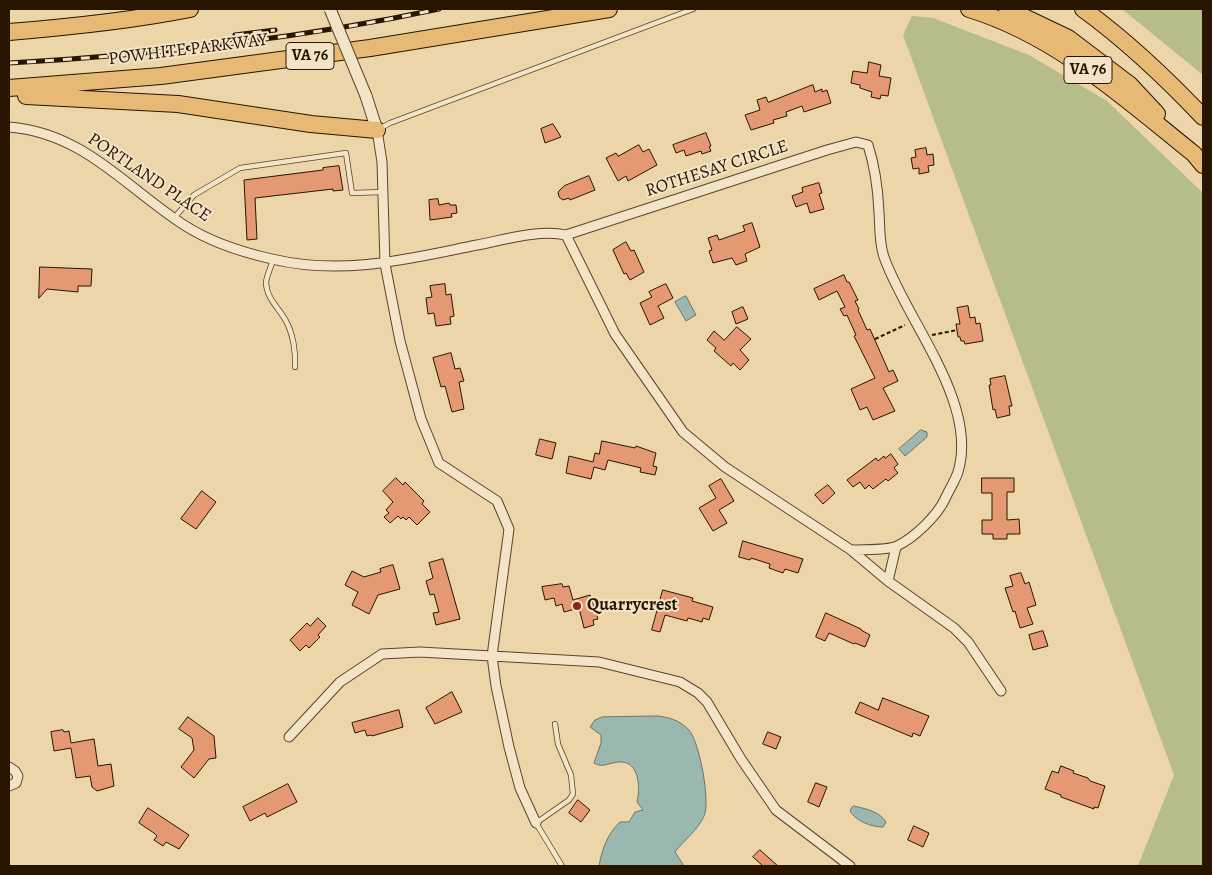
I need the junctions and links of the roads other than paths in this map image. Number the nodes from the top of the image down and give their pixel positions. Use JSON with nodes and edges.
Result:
{"nodes":[{"id":1,"x":190,"y":9,"type":"edge"},
{"id":2,"x":330,"y":9,"type":"edge"},
{"id":3,"x":609,"y":9,"type":"edge"},
{"id":4,"x":693,"y":9,"type":"edge"},
{"id":5,"x":969,"y":9,"type":"edge"},
{"id":6,"x":1007,"y":9,"type":"edge"},
{"id":7,"x":1083,"y":9,"type":"edge"},
{"id":8,"x":9,"y":32,"type":"edge"},
{"id":9,"x":9,"y":88,"type":"edge"},
{"id":10,"x":9,"y":95,"type":"edge"},
{"id":11,"x":1203,"y":117,"type":"edge"},
{"id":12,"x":9,"y":127,"type":"edge"},
{"id":13,"x":377,"y":130,"type":"junction"},
{"id":14,"x":1199,"y":160,"type":"edge"},
{"id":15,"x":383,"y":192,"type":"junction"},
{"id":16,"x":174,"y":218,"type":"junction"},
{"id":17,"x":566,"y":236,"type":"junction"},
{"id":18,"x":273,"y":260,"type":"junction"},
{"id":19,"x":385,"y":264,"type":"junction"},
{"id":20,"x":295,"y":367,"type":"dead end"},
{"id":21,"x":896,"y":546,"type":"junction"},
{"id":22,"x":851,"y":550,"type":"junction"},
{"id":23,"x":888,"y":581,"type":"junction"},
{"id":24,"x":492,"y":656,"type":"junction"},
{"id":25,"x":1001,"y":691,"type":"dead end"},
{"id":26,"x":555,"y":724,"type":"dead end"},
{"id":27,"x":289,"y":737,"type":"dead end"},
{"id":28,"x":9,"y":767,"type":"edge"},
{"id":29,"x":9,"y":786,"type":"edge"},
{"id":30,"x":536,"y":823,"type":"junction"},
{"id":31,"x":562,"y":866,"type":"edge"},
{"id":32,"x":850,"y":866,"type":"edge"}],
"edges":[{"from":1,"to":8,"type":"highway","name":"POWHITE PARKWAY"},
{"from":2,"to":13,"type":"street","bridge":true},
{"from":3,"to":9,"type":"highway","name":"POWHITE PARKWAY","number":"VA 76"},
{"from":4,"to":13,"type":"lane"},
{"from":5,"to":14,"type":"highway","number":"VA 76"},
{"from":6,"to":14,"type":"highway"},
{"from":7,"to":11,"type":"highway","number":"VA 76"},
{"from":10,"to":13,"type":"highway"},
{"from":12,"to":16,"type":"street","name":"PORTLAND PLACE"},
{"from":13,"to":15,"type":"street"},
{"from":15,"to":16,"type":"lane"},
{"from":15,"to":19,"type":"street"},
{"from":16,"to":18,"type":"street","name":"PORTLAND PLACE"},
{"from":17,"to":19,"type":"street","name":"PORTLAND PLACE"},
{"from":17,"to":21,"type":"street","name":"ROTHESAY CIRCLE"},
{"from":17,"to":22,"type":"street"},
{"from":18,"to":19,"type":"street","name":"PORTLAND PLACE"},
{"from":18,"to":20,"type":"lane"},
{"from":19,"to":24,"type":"street"},
{"from":21,"to":22,"type":"street","name":"ROTHESAY CIRCLE"},
{"from":21,"to":23,"type":"street"},
{"from":22,"to":23,"type":"street"},
{"from":23,"to":25,"type":"street"},
{"from":24,"to":27,"type":"street"},
{"from":24,"to":30,"type":"street"},
{"from":24,"to":32,"type":"street"},
{"from":26,"to":30,"type":"lane"},
{"from":28,"to":29,"type":"street"},
{"from":30,"to":31,"type":"lane"}]}
